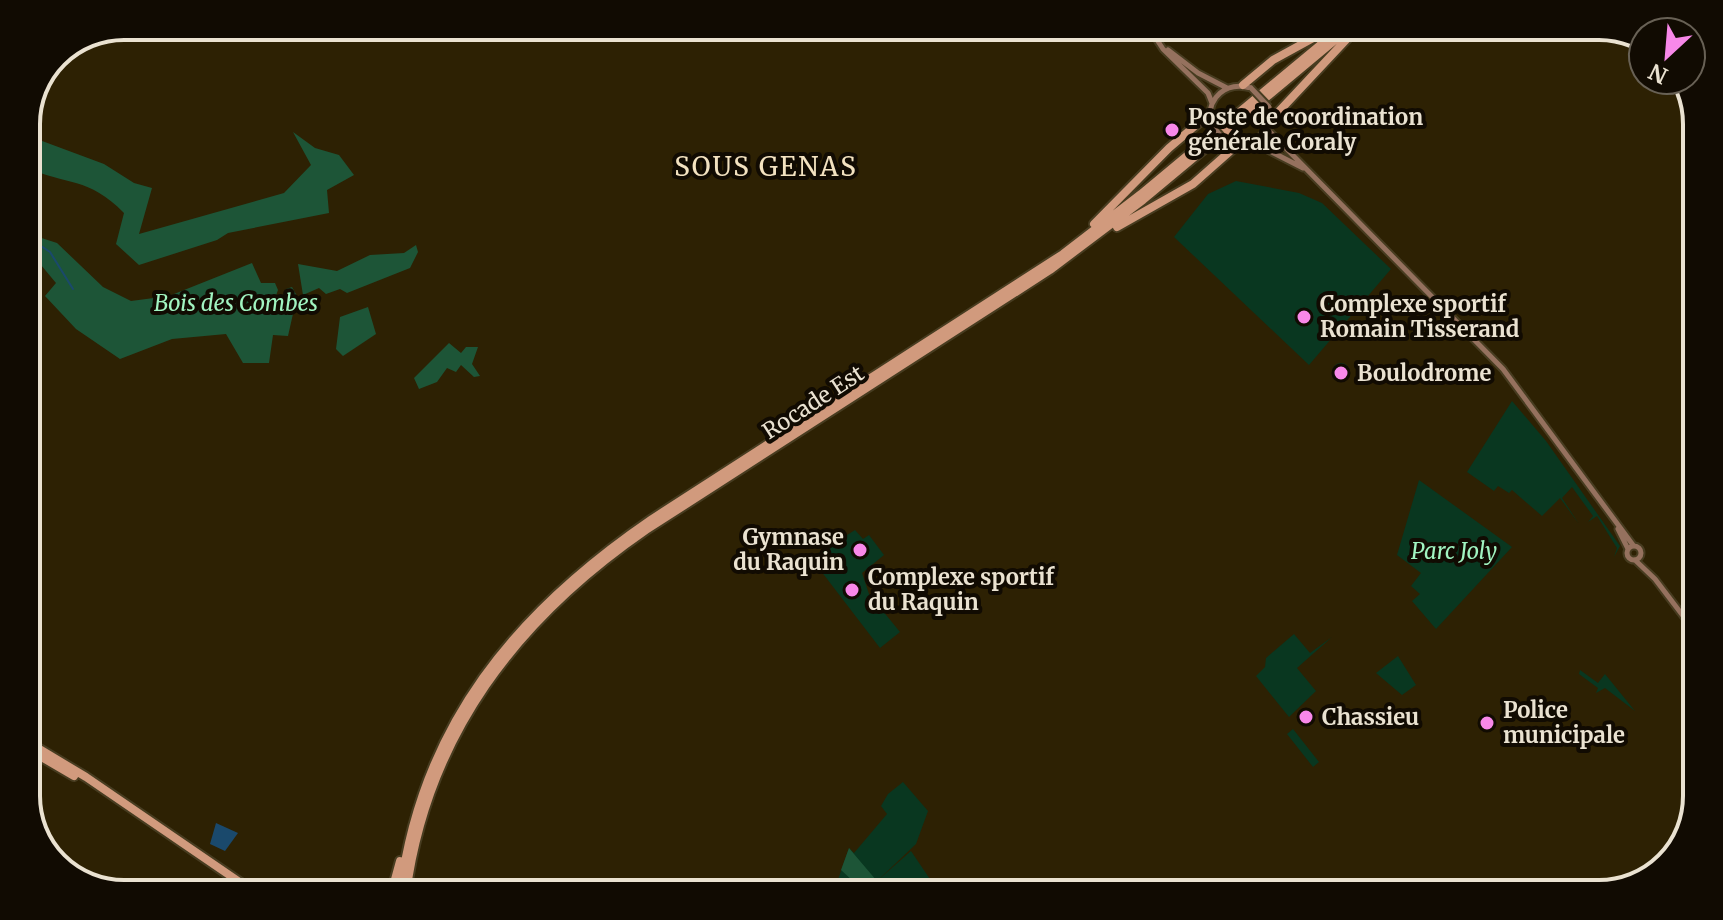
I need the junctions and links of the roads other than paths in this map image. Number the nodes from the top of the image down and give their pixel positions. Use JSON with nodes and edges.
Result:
{"nodes":[{"id":1,"x":1157,"y":40,"type":"edge"},
{"id":2,"x":1158,"y":40,"type":"edge"},
{"id":3,"x":1309,"y":40,"type":"edge"},
{"id":4,"x":1326,"y":40,"type":"edge"},
{"id":5,"x":1335,"y":40,"type":"edge"},
{"id":6,"x":1346,"y":40,"type":"edge"},
{"id":7,"x":1247,"y":86,"type":"junction"},
{"id":8,"x":1227,"y":88,"type":"junction"},
{"id":9,"x":1212,"y":103,"type":"junction"},
{"id":10,"x":1210,"y":119,"type":"junction"},
{"id":11,"x":1268,"y":126,"type":"junction"},
{"id":12,"x":1254,"y":143,"type":"junction"},
{"id":13,"x":1231,"y":144,"type":"junction"},
{"id":14,"x":1316,"y":178,"type":"junction"},
{"id":15,"x":1050,"y":270,"type":"junction"},
{"id":16,"x":1039,"y":271,"type":"junction"},
{"id":17,"x":1630,"y":547,"type":"junction"},
{"id":18,"x":1641,"y":554,"type":"junction"},
{"id":19,"x":1635,"y":560,"type":"junction"},
{"id":20,"x":1655,"y":579,"type":"junction"},
{"id":21,"x":1683,"y":616,"type":"edge"},
{"id":22,"x":40,"y":749,"type":"edge"},
{"id":23,"x":40,"y":756,"type":"edge"},
{"id":24,"x":423,"y":797,"type":"junction"},
{"id":25,"x":232,"y":880,"type":"edge"},
{"id":26,"x":233,"y":880,"type":"edge"},
{"id":27,"x":395,"y":880,"type":"edge"},
{"id":28,"x":406,"y":880,"type":"edge"},
{"id":29,"x":407,"y":880,"type":"edge"}],
"edges":[{"from":1,"to":9,"type":"main road"},
{"from":2,"to":8,"type":"main road"},
{"from":3,"to":7,"type":"highway"},
{"from":4,"to":16,"type":"highway","name":"Rocade Est"},
{"from":5,"to":15,"type":"highway","name":"Rocade Est"},
{"from":6,"to":11,"type":"highway"},
{"from":7,"to":8,"type":"main road"},
{"from":7,"to":11,"type":"main road","bridge":true},
{"from":8,"to":9,"type":"main road"},
{"from":9,"to":10,"type":"main road"},
{"from":10,"to":13,"type":"main road","bridge":true},
{"from":10,"to":16,"type":"highway"},
{"from":11,"to":12,"type":"main road"},
{"from":11,"to":14,"type":"main road"},
{"from":12,"to":13,"type":"main road"},
{"from":12,"to":14,"type":"main road"},
{"from":13,"to":15,"type":"highway"},
{"from":14,"to":17,"type":"main road"},
{"from":15,"to":29,"type":"highway","name":"Rocade Est"},
{"from":16,"to":24,"type":"highway","name":"Rocade Est"},
{"from":17,"to":18,"type":"main road"},
{"from":17,"to":19,"type":"main road"},
{"from":18,"to":19,"type":"main road"},
{"from":18,"to":20,"type":"main road"},
{"from":19,"to":20,"type":"main road"},
{"from":20,"to":21,"type":"main road"},
{"from":22,"to":26,"type":"highway"},
{"from":23,"to":25,"type":"highway"},
{"from":24,"to":27,"type":"highway"},
{"from":24,"to":28,"type":"highway","name":"Rocade Est"}]}
